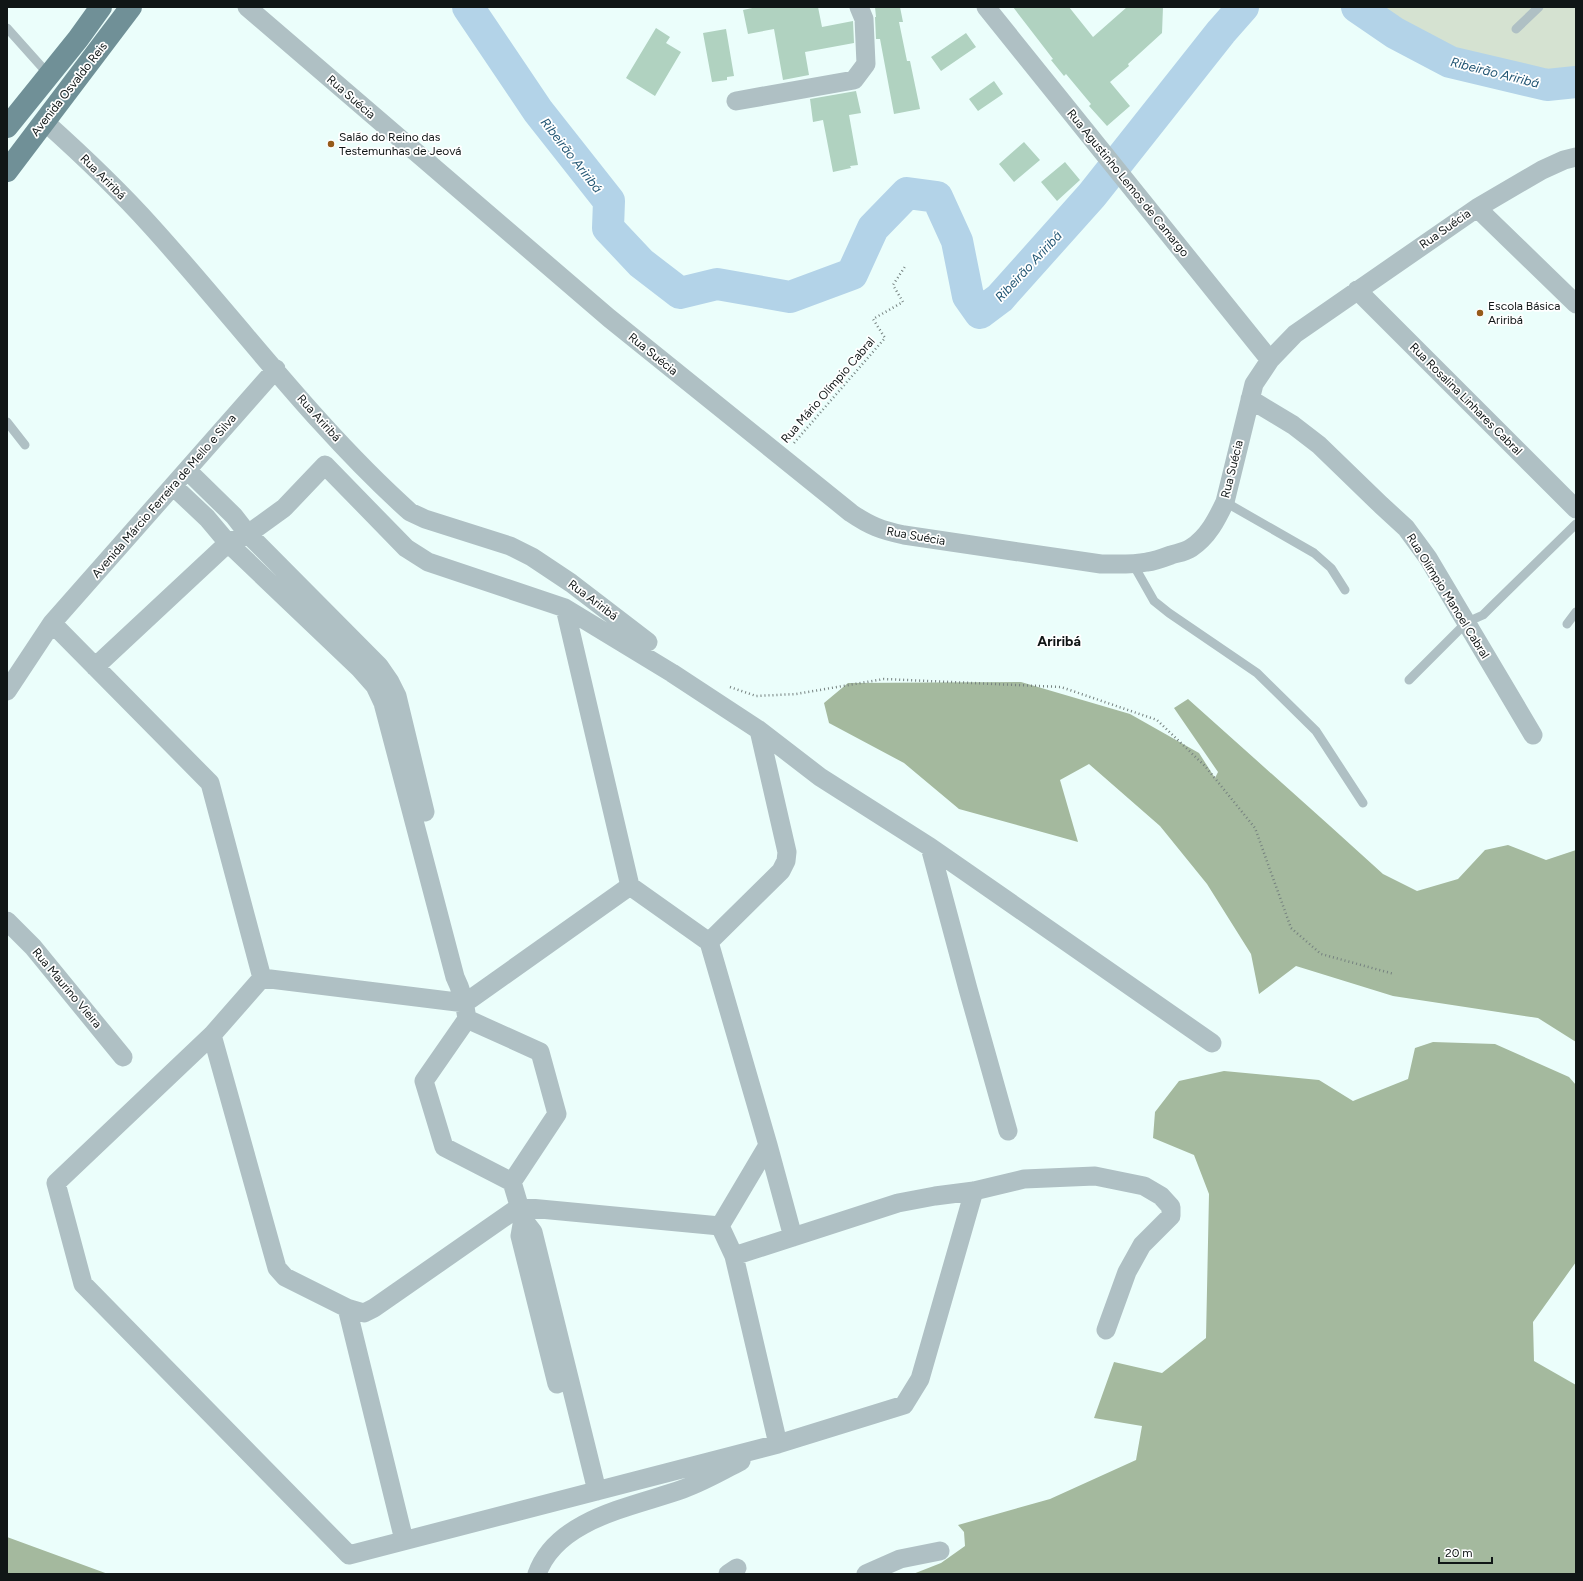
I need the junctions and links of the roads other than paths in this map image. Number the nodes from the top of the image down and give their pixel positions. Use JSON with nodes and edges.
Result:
{"nodes":[{"id":1,"x":101,"y":7,"type":"edge"},
{"id":2,"x":131,"y":7,"type":"edge"},
{"id":3,"x":247,"y":7,"type":"edge"},
{"id":4,"x":859,"y":7,"type":"edge"},
{"id":5,"x":986,"y":7,"type":"edge"},
{"id":6,"x":1539,"y":7,"type":"edge"},
{"id":7,"x":7,"y":28,"type":"edge"},
{"id":8,"x":1516,"y":28,"type":"dead end"},
{"id":9,"x":49,"y":75,"type":"junction"},
{"id":10,"x":736,"y":101,"type":"dead end"},
{"id":11,"x":44,"y":121,"type":"junction"},
{"id":12,"x":7,"y":127,"type":"edge"},
{"id":13,"x":1576,"y":157,"type":"edge"},
{"id":14,"x":7,"y":171,"type":"edge"},
{"id":15,"x":1477,"y":208,"type":"junction"},
{"id":16,"x":1357,"y":290,"type":"junction"},
{"id":17,"x":1576,"y":304,"type":"edge"},
{"id":18,"x":1270,"y":360,"type":"junction"},
{"id":19,"x":276,"y":370,"type":"junction"},
{"id":20,"x":1250,"y":399,"type":"junction"},
{"id":21,"x":7,"y":422,"type":"edge"},
{"id":22,"x":25,"y":444,"type":"dead end"},
{"id":23,"x":187,"y":470,"type":"junction"},
{"id":24,"x":173,"y":486,"type":"junction"},
{"id":25,"x":1224,"y":502,"type":"junction"},
{"id":26,"x":284,"y":508,"type":"junction"},
{"id":27,"x":1576,"y":509,"type":"edge"},
{"id":28,"x":234,"y":516,"type":"junction"},
{"id":29,"x":1576,"y":524,"type":"edge"},
{"id":30,"x":248,"y":534,"type":"junction"},
{"id":31,"x":228,"y":543,"type":"junction"},
{"id":32,"x":1133,"y":564,"type":"junction"},
{"id":33,"x":1345,"y":590,"type":"dead end"},
{"id":34,"x":565,"y":608,"type":"junction"},
{"id":35,"x":1576,"y":612,"type":"edge"},
{"id":36,"x":1467,"y":622,"type":"junction"},
{"id":37,"x":52,"y":623,"type":"junction"},
{"id":38,"x":1567,"y":624,"type":"dead end"},
{"id":39,"x":648,"y":642,"type":"dead end"},
{"id":40,"x":95,"y":667,"type":"junction"},
{"id":41,"x":1409,"y":680,"type":"dead end"},
{"id":42,"x":7,"y":691,"type":"edge"},
{"id":43,"x":759,"y":730,"type":"junction"},
{"id":44,"x":1533,"y":735,"type":"dead end"},
{"id":45,"x":1363,"y":803,"type":"dead end"},
{"id":46,"x":930,"y":847,"type":"junction"},
{"id":47,"x":630,"y":886,"type":"junction"},
{"id":48,"x":7,"y":921,"type":"edge"},
{"id":49,"x":709,"y":942,"type":"junction"},
{"id":50,"x":262,"y":978,"type":"junction"},
{"id":51,"x":465,"y":1005,"type":"junction"},
{"id":52,"x":212,"y":1035,"type":"junction"},
{"id":53,"x":1212,"y":1043,"type":"dead end"},
{"id":54,"x":123,"y":1057,"type":"dead end"},
{"id":55,"x":1008,"y":1131,"type":"dead end"},
{"id":56,"x":768,"y":1146,"type":"junction"},
{"id":57,"x":512,"y":1182,"type":"junction"},
{"id":58,"x":974,"y":1191,"type":"junction"},
{"id":59,"x":521,"y":1213,"type":"junction"},
{"id":60,"x":720,"y":1226,"type":"junction"},
{"id":61,"x":793,"y":1237,"type":"junction"},
{"id":62,"x":734,"y":1256,"type":"junction"},
{"id":63,"x":346,"y":1308,"type":"junction"},
{"id":64,"x":1106,"y":1330,"type":"dead end"},
{"id":65,"x":772,"y":1446,"type":"junction"},
{"id":66,"x":591,"y":1492,"type":"junction"},
{"id":67,"x":404,"y":1540,"type":"junction"},
{"id":68,"x":940,"y":1551,"type":"dead end"},
{"id":69,"x":536,"y":1574,"type":"edge"},
{"id":70,"x":866,"y":1574,"type":"edge"}],
"edges":[{"from":1,"to":9,"type":"main road","name":"Avenida Osvaldo Reis"},
{"from":2,"to":11,"type":"main road","name":"Avenida Osvaldo Reis"},
{"from":3,"to":32,"type":"street","name":"Rua Suécia"},
{"from":4,"to":10,"type":"street"},
{"from":5,"to":18,"type":"street","name":"Rua Agustinho Lemos de Camargo"},
{"from":6,"to":8,"type":"lane"},
{"from":7,"to":9,"type":"lane"},
{"from":9,"to":12,"type":"main road","name":"Avenida Osvaldo Reis"},
{"from":11,"to":14,"type":"main road","name":"Avenida Osvaldo Reis"},
{"from":11,"to":19,"type":"street","name":"Rua Ariribá"},
{"from":13,"to":15,"type":"street","name":"Rua Suécia"},
{"from":15,"to":16,"type":"street","name":"Rua Suécia"},
{"from":15,"to":17,"type":"street"},
{"from":16,"to":18,"type":"street","name":"Rua Suécia"},
{"from":16,"to":27,"type":"street","name":"Rua Rosalina Linhares Cabral"},
{"from":18,"to":20,"type":"street","name":"Rua Suécia"},
{"from":19,"to":23,"type":"street","name":"Avenida Márcio Ferreira de Mello e Silva"},
{"from":19,"to":39,"type":"street","name":"Rua Ariribá"},
{"from":20,"to":25,"type":"street","name":"Rua Suécia"},
{"from":20,"to":36,"type":"street","name":"Rua Olímpio Manoel Cabral"},
{"from":21,"to":22,"type":"lane"},
{"from":23,"to":24,"type":"street","name":"Avenida Márcio Ferreira de Mello e Silva"},
{"from":23,"to":28,"type":"street"},
{"from":24,"to":31,"type":"street"},
{"from":24,"to":37,"type":"street","name":"Avenida Márcio Ferreira de Mello e Silva"},
{"from":25,"to":32,"type":"street","name":"Rua Suécia"},
{"from":25,"to":33,"type":"lane"},
{"from":26,"to":28,"type":"street"},
{"from":26,"to":30,"type":"street"},
{"from":26,"to":34,"type":"street"},
{"from":28,"to":30,"type":"street"},
{"from":29,"to":36,"type":"lane"},
{"from":30,"to":31,"type":"street"},
{"from":30,"to":51,"type":"street"},
{"from":31,"to":40,"type":"street"},
{"from":31,"to":51,"type":"street"},
{"from":32,"to":45,"type":"lane"},
{"from":34,"to":43,"type":"street"},
{"from":34,"to":47,"type":"street"},
{"from":35,"to":38,"type":"lane"},
{"from":36,"to":41,"type":"lane"},
{"from":36,"to":44,"type":"street","name":"Rua Olímpio Manoel Cabral"},
{"from":37,"to":40,"type":"street"},
{"from":37,"to":42,"type":"street","name":"Avenida Márcio Ferreira de Mello e Silva"},
{"from":40,"to":50,"type":"street"},
{"from":43,"to":46,"type":"street"},
{"from":43,"to":49,"type":"street"},
{"from":46,"to":53,"type":"street"},
{"from":46,"to":55,"type":"street"},
{"from":47,"to":49,"type":"street"},
{"from":47,"to":51,"type":"street"},
{"from":48,"to":54,"type":"street","name":"Rua Maurino Vieira"},
{"from":49,"to":56,"type":"street"},
{"from":50,"to":51,"type":"street"},
{"from":50,"to":52,"type":"street"},
{"from":51,"to":57,"type":"street"},
{"from":51,"to":57,"type":"street"},
{"from":52,"to":63,"type":"street"},
{"from":52,"to":67,"type":"street"},
{"from":56,"to":60,"type":"street"},
{"from":56,"to":61,"type":"street"},
{"from":57,"to":59,"type":"street"},
{"from":58,"to":61,"type":"street"},
{"from":58,"to":64,"type":"street"},
{"from":58,"to":65,"type":"street"},
{"from":59,"to":60,"type":"street"},
{"from":59,"to":63,"type":"street"},
{"from":59,"to":66,"type":"street"},
{"from":60,"to":62,"type":"street"},
{"from":61,"to":62,"type":"street"},
{"from":62,"to":65,"type":"street"},
{"from":63,"to":67,"type":"street"},
{"from":65,"to":66,"type":"street"},
{"from":65,"to":69,"type":"street"},
{"from":66,"to":67,"type":"street"},
{"from":68,"to":70,"type":"street"}]}
